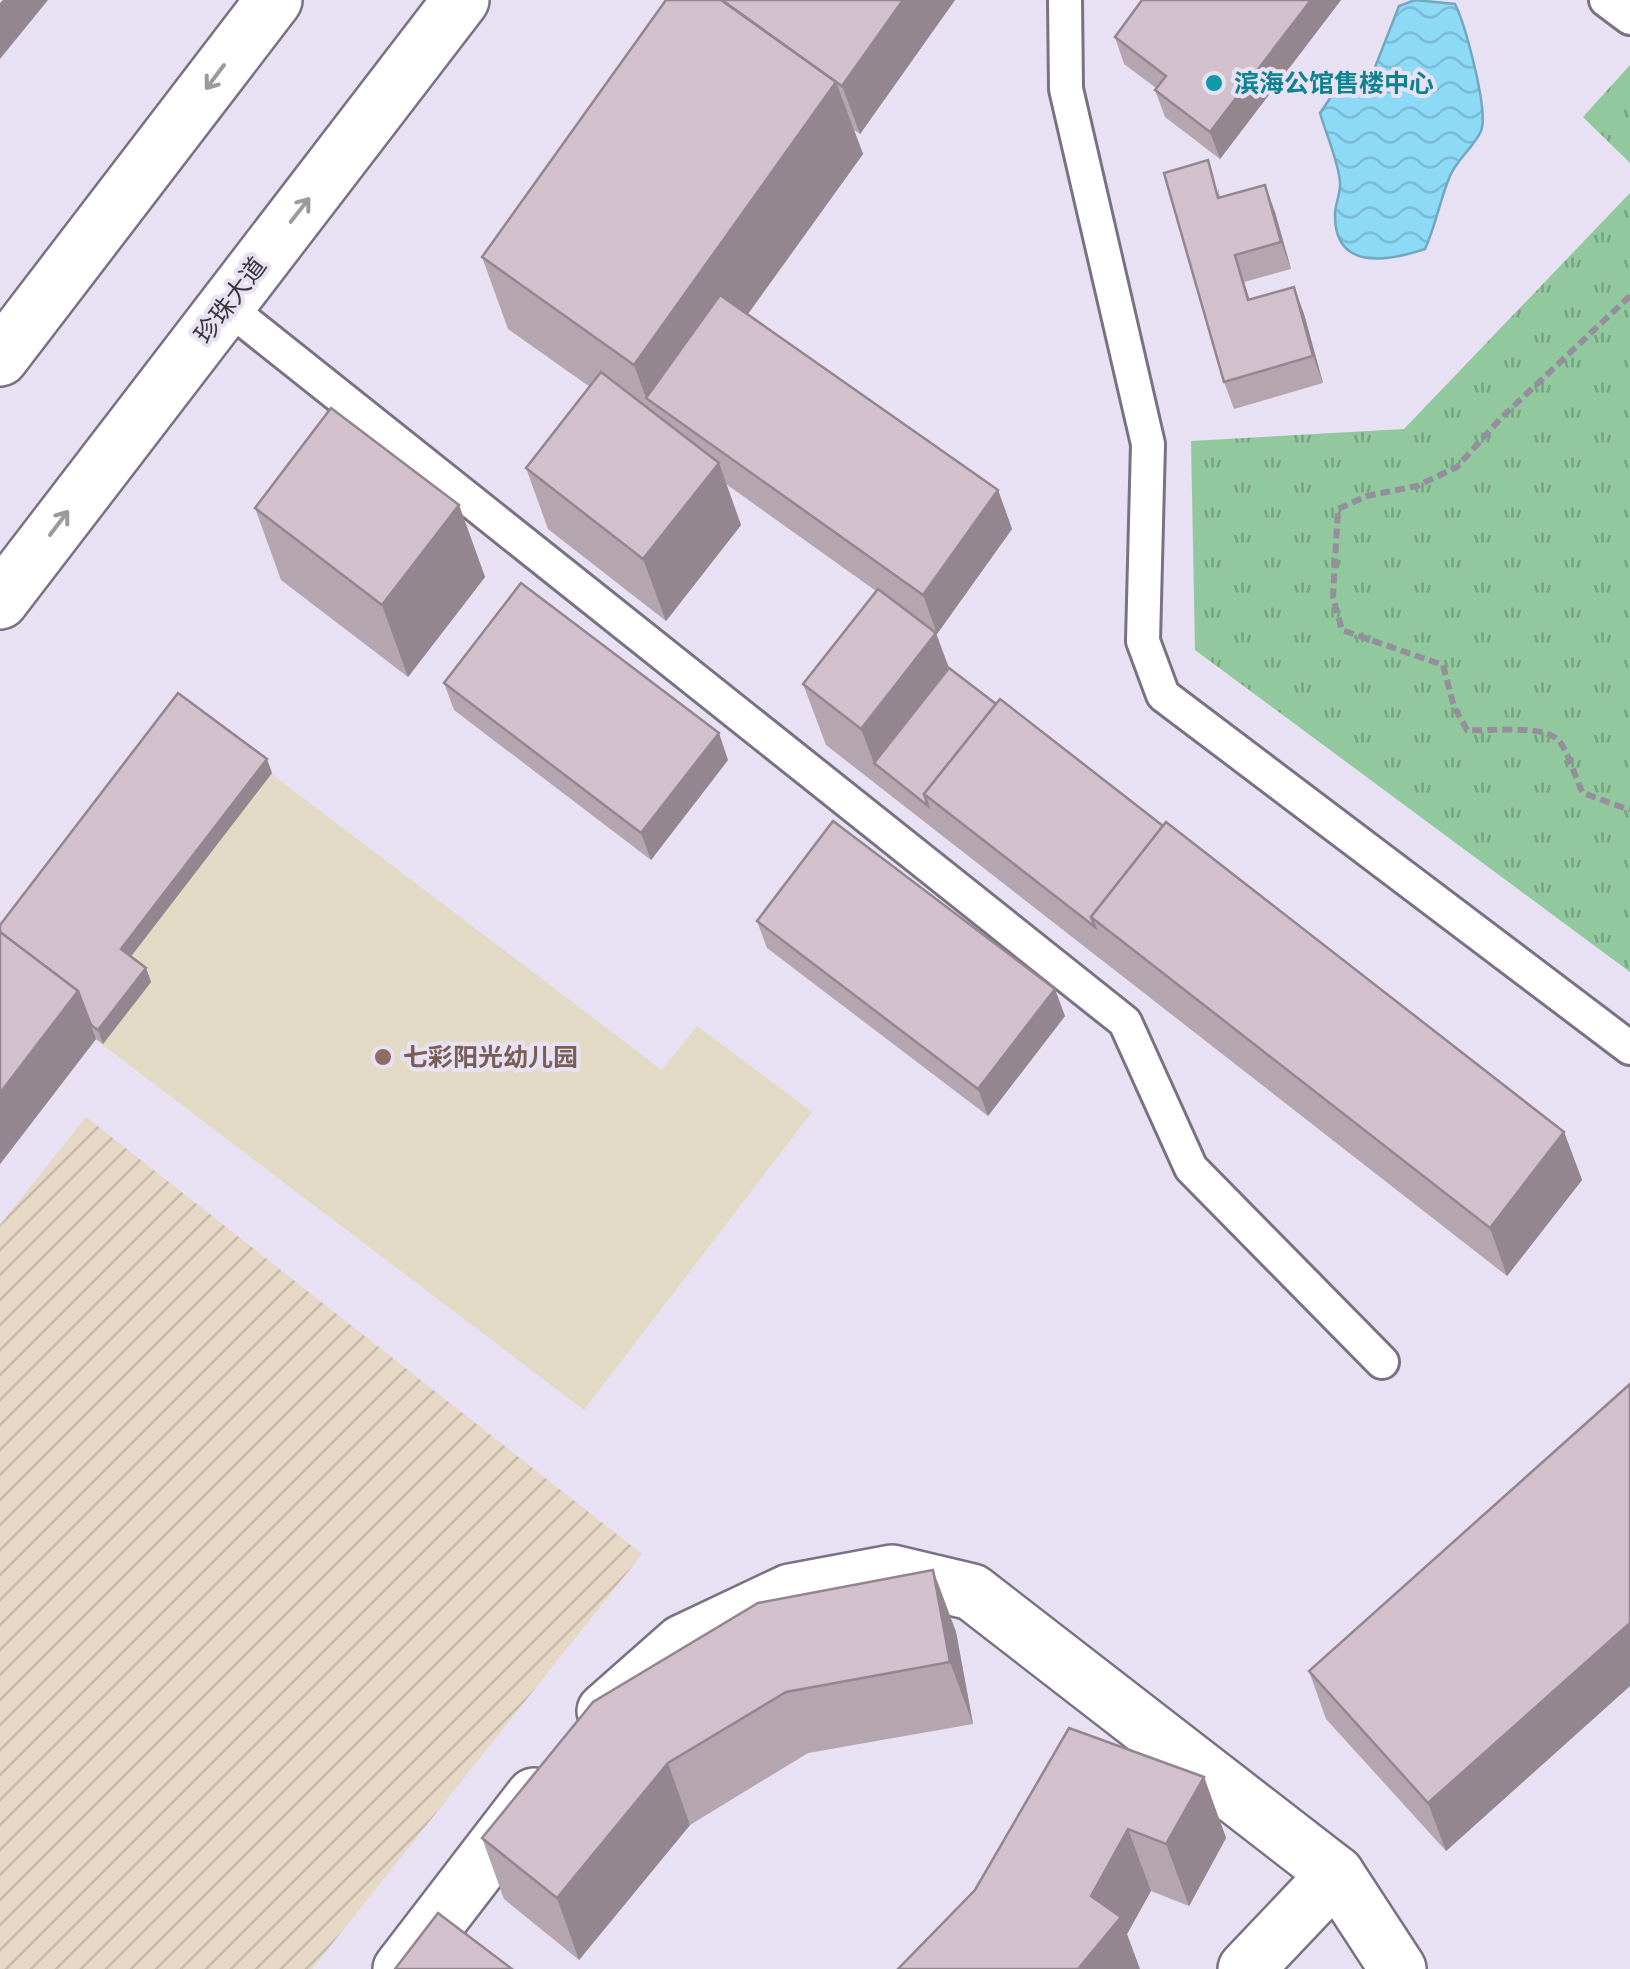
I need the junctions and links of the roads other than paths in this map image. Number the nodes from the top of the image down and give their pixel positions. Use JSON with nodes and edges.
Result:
{"nodes":[{"id":1,"x":274,"y":0,"type":"edge"},
{"id":2,"x":461,"y":0,"type":"edge"},
{"id":3,"x":1065,"y":0,"type":"edge"},
{"id":4,"x":1606,"y":0,"type":"edge"},
{"id":5,"x":1630,"y":18,"type":"edge"},
{"id":6,"x":226,"y":306,"type":"junction"},
{"id":7,"x":0,"y":358,"type":"edge"},
{"id":8,"x":0,"y":600,"type":"edge"},
{"id":9,"x":1630,"y":1048,"type":"edge"},
{"id":10,"x":1382,"y":1362,"type":"dead end"},
{"id":11,"x":1336,"y":1874,"type":"junction"},
{"id":12,"x":401,"y":1969,"type":"edge"},
{"id":13,"x":1246,"y":1969,"type":"edge"},
{"id":14,"x":1398,"y":1969,"type":"edge"}],
"edges":[{"from":1,"to":7,"type":"street","one_way":true},
{"from":6,"to":2,"type":"street","name":"珍珠大道","one_way":true},
{"from":3,"to":9,"type":"lane"},
{"from":4,"to":5,"type":"lane"},
{"from":8,"to":6,"type":"street","name":"珍珠大道","one_way":true},
{"from":6,"to":10,"type":"lane"},
{"from":11,"to":12,"type":"street"},
{"from":11,"to":13,"type":"street"},
{"from":11,"to":14,"type":"street"}]}
